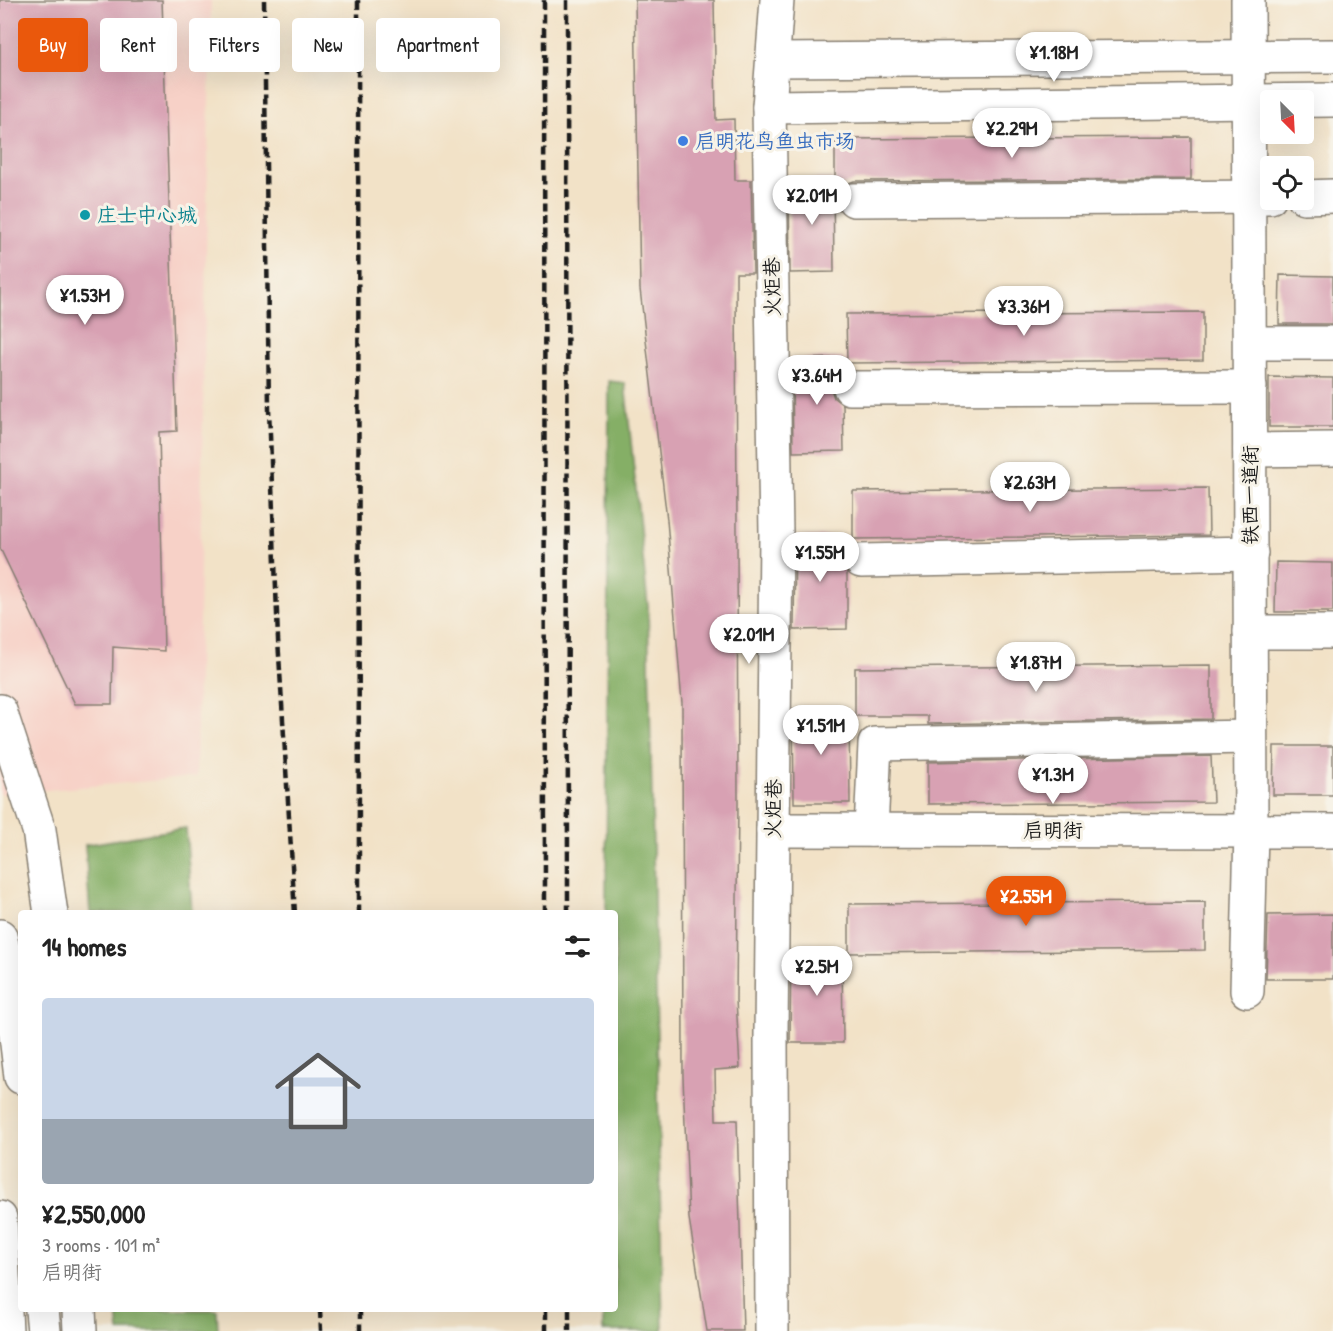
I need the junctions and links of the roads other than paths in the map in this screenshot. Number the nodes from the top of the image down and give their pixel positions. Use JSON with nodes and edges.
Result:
{"nodes":[{"id":1,"x":777,"y":0,"type":"edge"},
{"id":2,"x":1248,"y":0,"type":"edge"},
{"id":3,"x":1249,"y":56,"type":"junction"},
{"id":4,"x":1333,"y":56,"type":"edge"},
{"id":5,"x":774,"y":60,"type":"junction"},
{"id":6,"x":1333,"y":100,"type":"edge"},
{"id":7,"x":1249,"y":101,"type":"junction"},
{"id":8,"x":769,"y":107,"type":"junction"},
{"id":9,"x":1333,"y":196,"type":"edge"},
{"id":10,"x":1260,"y":197,"type":"edge"},
{"id":11,"x":1314,"y":197,"type":"edge"},
{"id":12,"x":854,"y":200,"type":"dead end"},
{"id":13,"x":1250,"y":343,"type":"junction"},
{"id":14,"x":1333,"y":343,"type":"edge"},
{"id":15,"x":1250,"y":387,"type":"junction"},
{"id":16,"x":850,"y":388,"type":"dead end"},
{"id":17,"x":1333,"y":449,"type":"edge"},
{"id":18,"x":1250,"y":450,"type":"junction"},
{"id":19,"x":1251,"y":553,"type":"junction"},
{"id":20,"x":861,"y":561,"type":"dead end"},
{"id":21,"x":1250,"y":632,"type":"junction"},
{"id":22,"x":1333,"y":632,"type":"edge"},
{"id":23,"x":0,"y":711,"type":"edge"},
{"id":24,"x":1250,"y":737,"type":"junction"},
{"id":25,"x":773,"y":830,"type":"junction"},
{"id":26,"x":871,"y":830,"type":"junction"},
{"id":27,"x":1251,"y":831,"type":"junction"},
{"id":28,"x":1333,"y":831,"type":"edge"},
{"id":29,"x":50,"y":910,"type":"edge"},
{"id":30,"x":0,"y":936,"type":"edge"},
{"id":31,"x":1247,"y":991,"type":"dead end"},
{"id":32,"x":18,"y":1052,"type":"edge"},
{"id":33,"x":0,"y":1218,"type":"edge"},
{"id":34,"x":42,"y":1312,"type":"edge"},
{"id":35,"x":79,"y":1312,"type":"edge"},
{"id":36,"x":6,"y":1331,"type":"edge"},
{"id":37,"x":44,"y":1331,"type":"edge"},
{"id":38,"x":80,"y":1331,"type":"edge"},
{"id":39,"x":772,"y":1331,"type":"edge"}],
"edges":[{"from":1,"to":5,"type":"main road","name":"火炬巷"},
{"from":2,"to":3,"type":"main road","name":"铁西一道街"},
{"from":3,"to":4,"type":"main road"},
{"from":3,"to":5,"type":"main road"},
{"from":3,"to":7,"type":"main road","name":"铁西一道街"},
{"from":5,"to":8,"type":"main road","name":"火炬巷"},
{"from":6,"to":7,"type":"main road"},
{"from":7,"to":8,"type":"main road"},
{"from":7,"to":10,"type":"main road","name":"铁西一道街"},
{"from":8,"to":25,"type":"main road","name":"火炬巷"},
{"from":9,"to":11,"type":"main road"},
{"from":10,"to":12,"type":"main road"},
{"from":10,"to":13,"type":"main road","name":"铁西一道街"},
{"from":13,"to":14,"type":"main road"},
{"from":13,"to":15,"type":"main road","name":"铁西一道街"},
{"from":15,"to":16,"type":"main road"},
{"from":15,"to":18,"type":"main road","name":"铁西一道街"},
{"from":17,"to":18,"type":"main road"},
{"from":18,"to":19,"type":"main road","name":"铁西一道街"},
{"from":19,"to":20,"type":"main road"},
{"from":19,"to":21,"type":"main road","name":"铁西一道街"},
{"from":21,"to":22,"type":"main road"},
{"from":21,"to":24,"type":"main road","name":"铁西一道街"},
{"from":23,"to":29,"type":"main road"},
{"from":24,"to":26,"type":"main road"},
{"from":24,"to":27,"type":"main road","name":"铁西一道街"},
{"from":25,"to":26,"type":"main road","name":"启明街"},
{"from":25,"to":39,"type":"main road","name":"火炬巷"},
{"from":26,"to":27,"type":"main road","name":"启明街"},
{"from":27,"to":28,"type":"main road","name":"启明街"},
{"from":27,"to":31,"type":"main road","name":"铁西一道街"},
{"from":30,"to":32,"type":"main road"},
{"from":33,"to":36,"type":"main road"},
{"from":34,"to":37,"type":"main road"},
{"from":35,"to":38,"type":"main road"}]}
